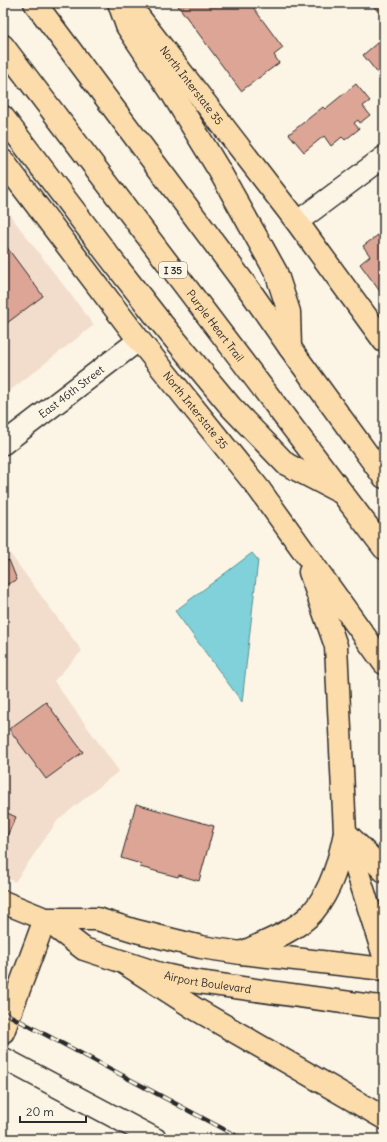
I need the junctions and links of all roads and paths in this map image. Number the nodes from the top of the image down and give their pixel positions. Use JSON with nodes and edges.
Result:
{"nodes":[{"id":1,"x":35,"y":3,"type":"edge"},
{"id":2,"x":119,"y":3,"type":"edge"},
{"id":3,"x":128,"y":3,"type":"edge"},
{"id":4,"x":3,"y":46,"type":"edge"},
{"id":5,"x":3,"y":116,"type":"edge"},
{"id":6,"x":384,"y":158,"type":"edge"},
{"id":7,"x":3,"y":161,"type":"edge"},
{"id":8,"x":297,"y":222,"type":"junction"},
{"id":9,"x":139,"y":340,"type":"junction"},
{"id":10,"x":384,"y":341,"type":"edge"},
{"id":11,"x":290,"y":348,"type":"junction"},
{"id":12,"x":3,"y":444,"type":"edge"},
{"id":13,"x":384,"y":477,"type":"edge"},
{"id":14,"x":343,"y":493,"type":"junction"},
{"id":15,"x":384,"y":548,"type":"edge"},
{"id":16,"x":303,"y":550,"type":"junction"},
{"id":17,"x":384,"y":663,"type":"edge"},
{"id":18,"x":345,"y":832,"type":"junction"},
{"id":19,"x":384,"y":871,"type":"edge"},
{"id":20,"x":3,"y":902,"type":"edge"},
{"id":21,"x":45,"y":919,"type":"junction"},
{"id":22,"x":241,"y":953,"type":"junction"},
{"id":23,"x":384,"y":956,"type":"edge"},
{"id":24,"x":123,"y":962,"type":"junction"},
{"id":25,"x":384,"y":969,"type":"edge"},
{"id":26,"x":384,"y":1007,"type":"edge"},
{"id":27,"x":3,"y":1032,"type":"edge"},
{"id":28,"x":3,"y":1058,"type":"edge"},
{"id":29,"x":384,"y":1118,"type":"edge"},
{"id":30,"x":156,"y":1139,"type":"edge"}],
"edges":[{"from":1,"to":11,"type":"main road"},
{"from":2,"to":11,"type":"main road"},
{"from":3,"to":8,"type":"main road","name":"North Interstate 35"},
{"from":4,"to":14,"type":"main road","name":"Purple Heart Trail","number":"I 35"},
{"from":5,"to":14,"type":"main road"},
{"from":6,"to":8,"type":"street"},
{"from":7,"to":9,"type":"main road","name":"North Interstate 35"},
{"from":8,"to":10,"type":"main road","name":"North Interstate 35"},
{"from":9,"to":12,"type":"street","name":"East 46th Street"},
{"from":9,"to":16,"type":"main road","name":"North Interstate 35"},
{"from":11,"to":13,"type":"main road"},
{"from":14,"to":15,"type":"main road","name":"Purple Heart Trail","number":"I 35"},
{"from":16,"to":17,"type":"main road","name":"North Interstate 35"},
{"from":16,"to":18,"type":"main road"},
{"from":18,"to":19,"type":"main road"},
{"from":18,"to":22,"type":"main road"},
{"from":18,"to":23,"type":"main road"},
{"from":20,"to":21,"type":"main road","name":"Airport Boulevard"},
{"from":21,"to":22,"type":"main road","name":"Airport Boulevard"},
{"from":21,"to":24,"type":"main road","name":"Airport Boulevard"},
{"from":21,"to":27,"type":"main road"},
{"from":22,"to":25,"type":"main road","name":"Airport Boulevard"},
{"from":24,"to":26,"type":"main road","name":"Airport Boulevard"},
{"from":24,"to":29,"type":"main road"},
{"from":28,"to":30,"type":"street"}]}
